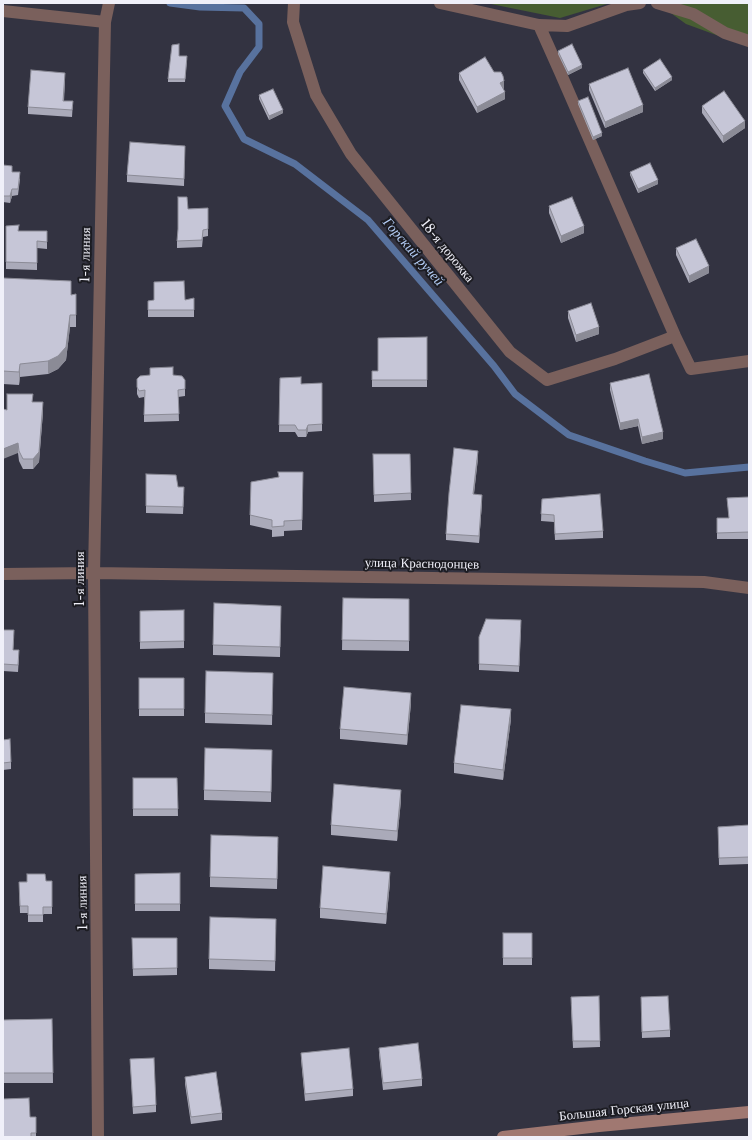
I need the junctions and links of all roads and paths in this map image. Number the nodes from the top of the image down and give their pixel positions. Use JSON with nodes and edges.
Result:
{"nodes":[{"id":1,"x":294,"y":3,"type":"edge"},
{"id":2,"x":440,"y":3,"type":"edge"},
{"id":3,"x":640,"y":3,"type":"edge"},
{"id":4,"x":657,"y":3,"type":"edge"},
{"id":5,"x":684,"y":3,"type":"edge"},
{"id":6,"x":108,"y":4,"type":"edge"},
{"id":7,"x":3,"y":11,"type":"edge"},
{"id":8,"x":693,"y":14,"type":"junction"},
{"id":9,"x":105,"y":22,"type":"junction"},
{"id":10,"x":539,"y":25,"type":"junction"},
{"id":11,"x":749,"y":41,"type":"edge"},
{"id":12,"x":675,"y":336,"type":"junction"},
{"id":13,"x":749,"y":361,"type":"edge"},
{"id":14,"x":94,"y":573,"type":"junction"},
{"id":15,"x":3,"y":574,"type":"edge"},
{"id":16,"x":749,"y":588,"type":"edge"},
{"id":17,"x":749,"y":1112,"type":"edge"},
{"id":18,"x":98,"y":1137,"type":"edge"},
{"id":19,"x":503,"y":1137,"type":"edge"}],
"edges":[{"from":1,"to":12,"type":"street","name":"18-я дорожка"},
{"from":2,"to":10,"type":"street"},
{"from":3,"to":10,"type":"street"},
{"from":4,"to":8,"type":"street"},
{"from":5,"to":8,"type":"street"},
{"from":6,"to":9,"type":"street","name":"1-я линия"},
{"from":7,"to":9,"type":"street"},
{"from":8,"to":11,"type":"street"},
{"from":9,"to":14,"type":"street","name":"1-я линия"},
{"from":10,"to":12,"type":"street"},
{"from":12,"to":13,"type":"street"},
{"from":14,"to":15,"type":"street","name":"улица Краснодонцев"},
{"from":14,"to":16,"type":"street","name":"улица Краснодонцев"},
{"from":14,"to":18,"type":"street","name":"1-я линия"},
{"from":17,"to":19,"type":"street","name":"Большая Горская улица"}]}
